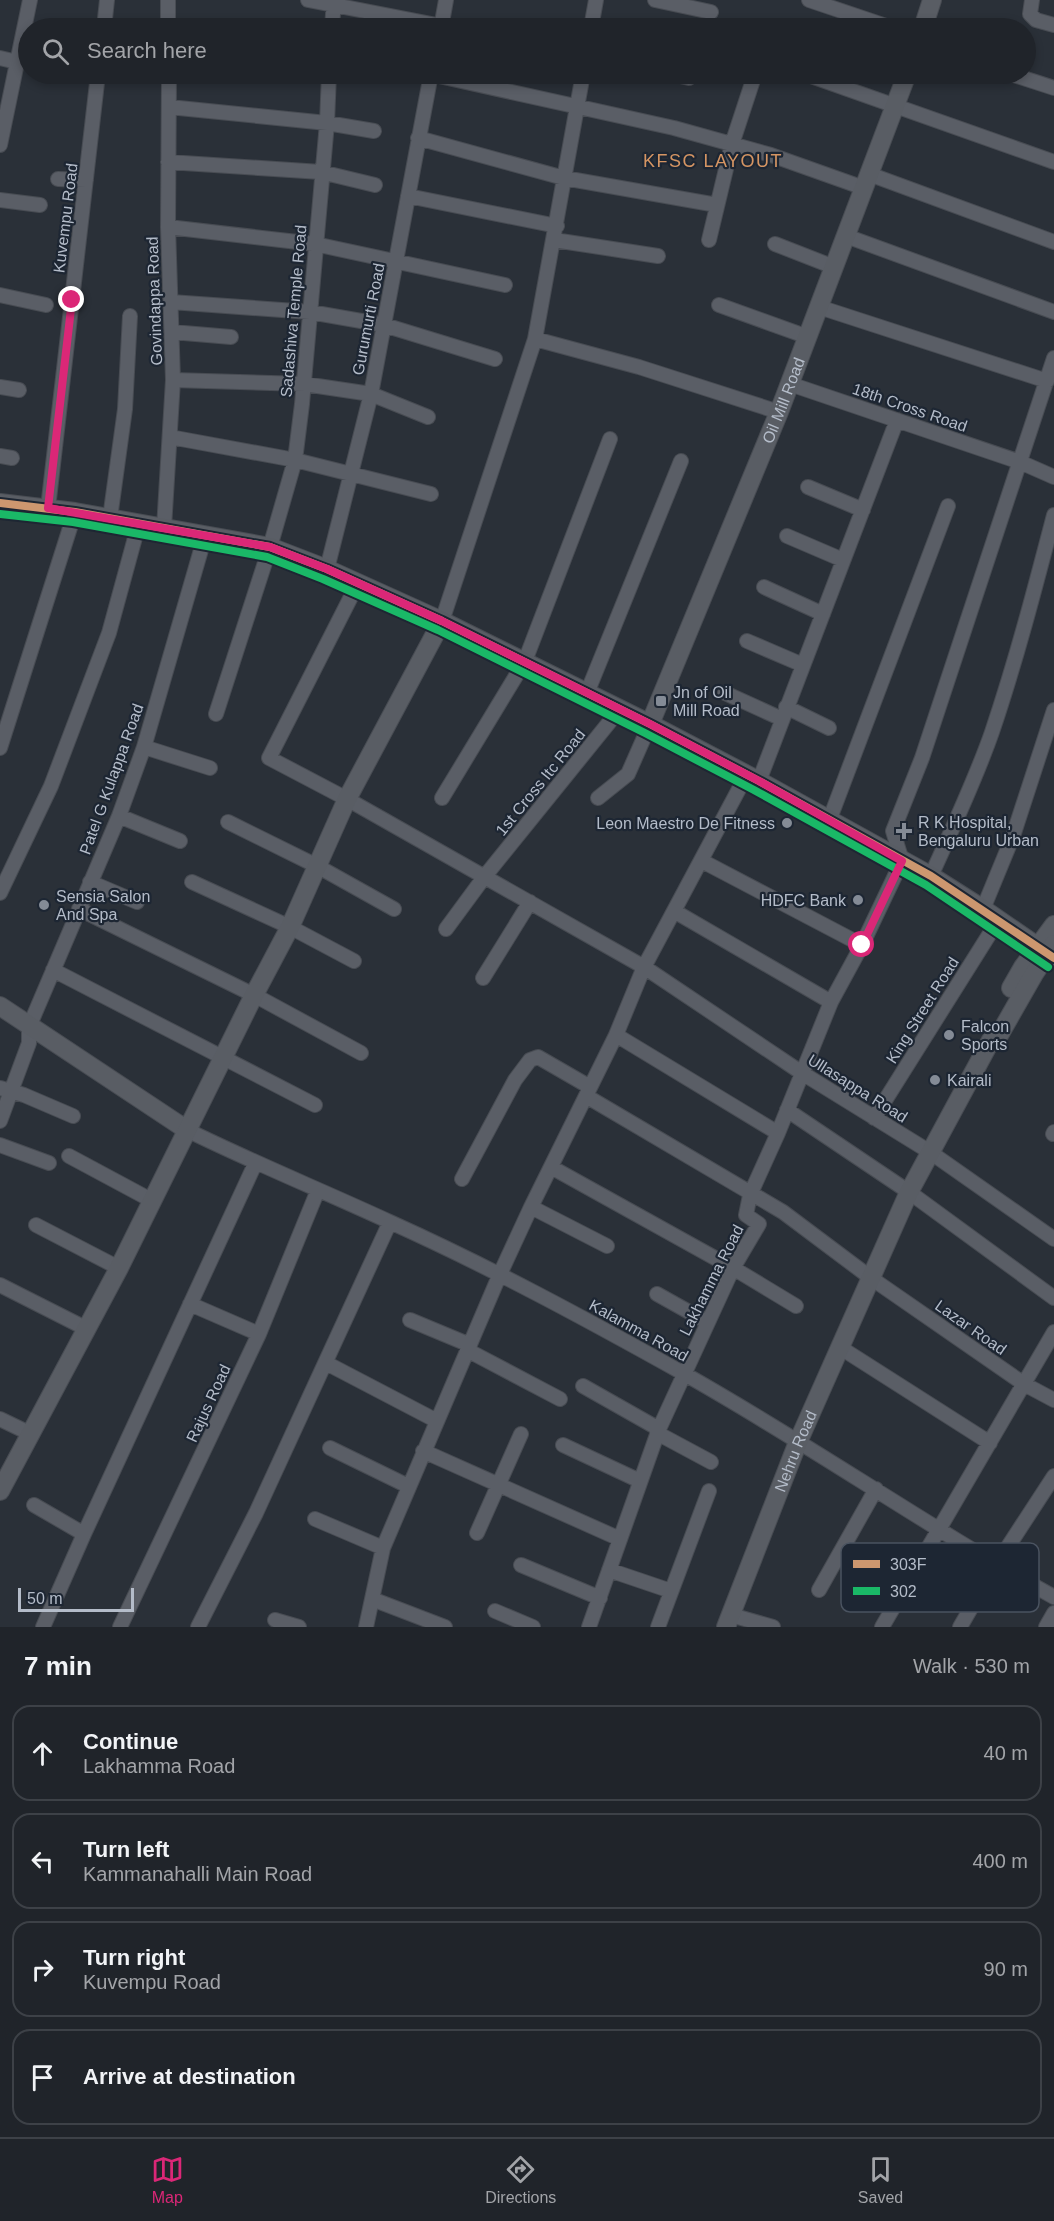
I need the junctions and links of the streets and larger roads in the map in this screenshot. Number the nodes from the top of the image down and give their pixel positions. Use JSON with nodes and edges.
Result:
{"nodes":[{"id":1,"x":30,"y":0,"type":"edge"},
{"id":2,"x":107,"y":0,"type":"edge"},
{"id":3,"x":168,"y":0,"type":"edge"},
{"id":4,"x":308,"y":0,"type":"edge"},
{"id":5,"x":446,"y":0,"type":"edge"},
{"id":6,"x":596,"y":0,"type":"edge"},
{"id":7,"x":655,"y":0,"type":"edge"},
{"id":8,"x":808,"y":0,"type":"edge"},
{"id":9,"x":932,"y":0,"type":"edge"},
{"id":10,"x":1032,"y":0,"type":"edge"},
{"id":11,"x":334,"y":2,"type":"edge"},
{"id":12,"x":711,"y":12,"type":"dead end"},
{"id":13,"x":26,"y":18,"type":"edge"},
{"id":14,"x":105,"y":18,"type":"edge"},
{"id":15,"x":168,"y":18,"type":"edge"},
{"id":16,"x":333,"y":18,"type":"edge"},
{"id":17,"x":402,"y":18,"type":"edge"},
{"id":18,"x":445,"y":18,"type":"edge"},
{"id":19,"x":593,"y":18,"type":"edge"},
{"id":20,"x":861,"y":18,"type":"edge"},
{"id":21,"x":926,"y":18,"type":"edge"},
{"id":22,"x":1034,"y":18,"type":"edge"},
{"id":23,"x":1036,"y":20,"type":"edge"},
{"id":24,"x":1054,"y":25,"type":"edge"},
{"id":25,"x":18,"y":57,"type":"edge"},
{"id":26,"x":0,"y":58,"type":"edge"},
{"id":27,"x":17,"y":62,"type":"junction"},
{"id":28,"x":1036,"y":82,"type":"edge"},
{"id":29,"x":97,"y":84,"type":"edge"},
{"id":30,"x":169,"y":84,"type":"edge"},
{"id":31,"x":329,"y":84,"type":"edge"},
{"id":32,"x":428,"y":84,"type":"edge"},
{"id":33,"x":474,"y":84,"type":"edge"},
{"id":34,"x":581,"y":84,"type":"edge"},
{"id":35,"x":752,"y":84,"type":"edge"},
{"id":36,"x":833,"y":84,"type":"edge"},
{"id":37,"x":903,"y":84,"type":"edge"},
{"id":38,"x":1054,"y":88,"type":"edge"},
{"id":39,"x":895,"y":106,"type":"junction"},
{"id":40,"x":169,"y":107,"type":"junction"},
{"id":41,"x":576,"y":107,"type":"junction"},
{"id":42,"x":327,"y":123,"type":"junction"},
{"id":43,"x":374,"y":131,"type":"dead end"},
{"id":44,"x":418,"y":138,"type":"junction"},
{"id":45,"x":732,"y":144,"type":"junction"},
{"id":46,"x":0,"y":145,"type":"edge"},
{"id":47,"x":168,"y":162,"type":"junction"},
{"id":48,"x":1054,"y":162,"type":"edge"},
{"id":49,"x":321,"y":172,"type":"junction"},
{"id":50,"x":564,"y":178,"type":"junction"},
{"id":51,"x":58,"y":179,"type":"dead end"},
{"id":52,"x":86,"y":180,"type":"junction"},
{"id":53,"x":867,"y":181,"type":"junction"},
{"id":54,"x":375,"y":185,"type":"dead end"},
{"id":55,"x":408,"y":196,"type":"junction"},
{"id":56,"x":0,"y":200,"type":"edge"},
{"id":57,"x":40,"y":204,"type":"dead end"},
{"id":58,"x":717,"y":205,"type":"junction"},
{"id":59,"x":168,"y":227,"type":"junction"},
{"id":60,"x":555,"y":233,"type":"junction"},
{"id":61,"x":846,"y":236,"type":"junction"},
{"id":62,"x":709,"y":240,"type":"dead end"},
{"id":63,"x":1054,"y":242,"type":"edge"},
{"id":64,"x":315,"y":244,"type":"junction"},
{"id":65,"x":775,"y":244,"type":"dead end"},
{"id":66,"x":658,"y":256,"type":"dead end"},
{"id":67,"x":395,"y":262,"type":"junction"},
{"id":68,"x":834,"y":267,"type":"junction"},
{"id":69,"x":505,"y":285,"type":"dead end"},
{"id":70,"x":0,"y":295,"type":"edge"},
{"id":71,"x":171,"y":302,"type":"junction"},
{"id":72,"x":46,"y":305,"type":"dead end"},
{"id":73,"x":719,"y":305,"type":"dead end"},
{"id":74,"x":819,"y":307,"type":"junction"},
{"id":75,"x":310,"y":312,"type":"junction"},
{"id":76,"x":1054,"y":312,"type":"edge"},
{"id":77,"x":130,"y":316,"type":"dead end"},
{"id":78,"x":384,"y":325,"type":"junction"},
{"id":79,"x":172,"y":332,"type":"junction"},
{"id":80,"x":231,"y":337,"type":"dead end"},
{"id":81,"x":808,"y":337,"type":"junction"},
{"id":82,"x":535,"y":339,"type":"junction"},
{"id":83,"x":1054,"y":358,"type":"edge"},
{"id":84,"x":495,"y":359,"type":"dead end"},
{"id":85,"x":173,"y":380,"type":"junction"},
{"id":86,"x":1047,"y":381,"type":"junction"},
{"id":87,"x":304,"y":384,"type":"junction"},
{"id":88,"x":790,"y":384,"type":"junction"},
{"id":89,"x":0,"y":387,"type":"edge"},
{"id":90,"x":19,"y":390,"type":"dead end"},
{"id":91,"x":371,"y":393,"type":"junction"},
{"id":92,"x":779,"y":412,"type":"junction"},
{"id":93,"x":428,"y":417,"type":"dead end"},
{"id":94,"x":897,"y":420,"type":"junction"},
{"id":95,"x":170,"y":437,"type":"junction"},
{"id":96,"x":610,"y":439,"type":"dead end"},
{"id":97,"x":295,"y":460,"type":"junction"},
{"id":98,"x":681,"y":461,"type":"dead end"},
{"id":99,"x":1020,"y":462,"type":"junction"},
{"id":100,"x":351,"y":475,"type":"junction"},
{"id":101,"x":1054,"y":477,"type":"edge"},
{"id":102,"x":808,"y":487,"type":"dead end"},
{"id":103,"x":431,"y":494,"type":"dead end"},
{"id":104,"x":0,"y":503,"type":"edge"},
{"id":105,"x":948,"y":506,"type":"dead end"},
{"id":106,"x":48,"y":508,"type":"junction"},
{"id":107,"x":863,"y":510,"type":"junction"},
{"id":108,"x":75,"y":512,"type":"junction"},
{"id":109,"x":1054,"y":515,"type":"edge"},
{"id":110,"x":110,"y":518,"type":"junction"},
{"id":111,"x":139,"y":523,"type":"junction"},
{"id":112,"x":164,"y":528,"type":"junction"},
{"id":113,"x":205,"y":536,"type":"junction"},
{"id":114,"x":787,"y":536,"type":"dead end"},
{"id":115,"x":270,"y":547,"type":"junction"},
{"id":116,"x":843,"y":560,"type":"junction"},
{"id":117,"x":327,"y":569,"type":"junction"},
{"id":118,"x":358,"y":583,"type":"junction"},
{"id":119,"x":764,"y":587,"type":"dead end"},
{"id":120,"x":823,"y":614,"type":"junction"},
{"id":121,"x":442,"y":621,"type":"junction"},
{"id":122,"x":747,"y":640,"type":"dead end"},
{"id":123,"x":525,"y":661,"type":"junction"},
{"id":124,"x":803,"y":665,"type":"junction"},
{"id":125,"x":587,"y":693,"type":"junction"},
{"id":126,"x":725,"y":693,"type":"dead end"},
{"id":127,"x":620,"y":709,"type":"junction"},
{"id":128,"x":1054,"y":710,"type":"edge"},
{"id":129,"x":784,"y":713,"type":"junction"},
{"id":130,"x":216,"y":714,"type":"dead end"},
{"id":131,"x":650,"y":724,"type":"junction"},
{"id":132,"x":829,"y":728,"type":"dead end"},
{"id":133,"x":144,"y":747,"type":"junction"},
{"id":134,"x":0,"y":748,"type":"edge"},
{"id":135,"x":210,"y":768,"type":"dead end"},
{"id":136,"x":753,"y":778,"type":"junction"},
{"id":137,"x":442,"y":798,"type":"dead end"},
{"id":138,"x":598,"y":798,"type":"dead end"},
{"id":139,"x":347,"y":799,"type":"junction"},
{"id":140,"x":119,"y":816,"type":"junction"},
{"id":141,"x":829,"y":821,"type":"junction"},
{"id":142,"x":228,"y":822,"type":"dead end"},
{"id":143,"x":180,"y":841,"type":"dead end"},
{"id":144,"x":702,"y":861,"type":"junction"},
{"id":145,"x":902,"y":861,"type":"junction"},
{"id":146,"x":318,"y":866,"type":"junction"},
{"id":147,"x":485,"y":876,"type":"junction"},
{"id":148,"x":930,"y":876,"type":"junction"},
{"id":149,"x":90,"y":882,"type":"junction"},
{"id":150,"x":192,"y":882,"type":"dead end"},
{"id":151,"x":0,"y":893,"type":"edge"},
{"id":152,"x":137,"y":902,"type":"dead end"},
{"id":153,"x":530,"y":902,"type":"junction"},
{"id":154,"x":79,"y":909,"type":"junction"},
{"id":155,"x":394,"y":909,"type":"dead end"},
{"id":156,"x":983,"y":909,"type":"junction"},
{"id":157,"x":674,"y":911,"type":"junction"},
{"id":158,"x":999,"y":919,"type":"junction"},
{"id":159,"x":1054,"y":926,"type":"edge"},
{"id":160,"x":290,"y":927,"type":"junction"},
{"id":161,"x":446,"y":929,"type":"dead end"},
{"id":162,"x":862,"y":945,"type":"junction"},
{"id":163,"x":1048,"y":951,"type":"edge"},
{"id":164,"x":354,"y":961,"type":"dead end"},
{"id":165,"x":644,"y":967,"type":"junction"},
{"id":166,"x":54,"y":970,"type":"junction"},
{"id":167,"x":483,"y":978,"type":"dead end"},
{"id":168,"x":254,"y":994,"type":"junction"},
{"id":169,"x":831,"y":1002,"type":"junction"},
{"id":170,"x":0,"y":1006,"type":"edge"},
{"id":171,"x":29,"y":1027,"type":"junction"},
{"id":172,"x":616,"y":1035,"type":"junction"},
{"id":173,"x":361,"y":1053,"type":"dead end"},
{"id":174,"x":223,"y":1057,"type":"junction"},
{"id":175,"x":802,"y":1073,"type":"junction"},
{"id":176,"x":5,"y":1090,"type":"edge"},
{"id":177,"x":588,"y":1092,"type":"junction"},
{"id":178,"x":315,"y":1105,"type":"dead end"},
{"id":179,"x":787,"y":1110,"type":"junction"},
{"id":180,"x":72,"y":1116,"type":"dead end"},
{"id":181,"x":874,"y":1118,"type":"junction"},
{"id":182,"x":0,"y":1121,"type":"edge"},
{"id":183,"x":187,"y":1131,"type":"junction"},
{"id":184,"x":778,"y":1133,"type":"junction"},
{"id":185,"x":0,"y":1145,"type":"edge"},
{"id":186,"x":930,"y":1152,"type":"junction"},
{"id":187,"x":69,"y":1156,"type":"dead end"},
{"id":188,"x":49,"y":1163,"type":"dead end"},
{"id":189,"x":255,"y":1164,"type":"junction"},
{"id":190,"x":551,"y":1167,"type":"junction"},
{"id":191,"x":462,"y":1179,"type":"dead end"},
{"id":192,"x":318,"y":1190,"type":"junction"},
{"id":193,"x":909,"y":1192,"type":"junction"},
{"id":194,"x":750,"y":1195,"type":"junction"},
{"id":195,"x":152,"y":1200,"type":"junction"},
{"id":196,"x":531,"y":1207,"type":"junction"},
{"id":197,"x":390,"y":1222,"type":"junction"},
{"id":198,"x":36,"y":1225,"type":"dead end"},
{"id":199,"x":1054,"y":1239,"type":"edge"},
{"id":200,"x":607,"y":1246,"type":"dead end"},
{"id":201,"x":119,"y":1268,"type":"junction"},
{"id":202,"x":733,"y":1268,"type":"junction"},
{"id":203,"x":500,"y":1274,"type":"junction"},
{"id":204,"x":871,"y":1278,"type":"junction"},
{"id":205,"x":0,"y":1285,"type":"edge"},
{"id":206,"x":657,"y":1294,"type":"dead end"},
{"id":207,"x":1054,"y":1298,"type":"edge"},
{"id":208,"x":190,"y":1304,"type":"junction"},
{"id":209,"x":796,"y":1306,"type":"dead end"},
{"id":210,"x":410,"y":1320,"type":"dead end"},
{"id":211,"x":707,"y":1322,"type":"junction"},
{"id":212,"x":85,"y":1328,"type":"junction"},
{"id":213,"x":1054,"y":1332,"type":"edge"},
{"id":214,"x":259,"y":1334,"type":"junction"},
{"id":215,"x":469,"y":1348,"type":"junction"},
{"id":216,"x":841,"y":1348,"type":"junction"},
{"id":217,"x":326,"y":1363,"type":"junction"},
{"id":218,"x":683,"y":1373,"type":"junction"},
{"id":219,"x":1024,"y":1383,"type":"junction"},
{"id":220,"x":582,"y":1386,"type":"dead end"},
{"id":221,"x":560,"y":1399,"type":"dead end"},
{"id":222,"x":1054,"y":1400,"type":"edge"},
{"id":223,"x":0,"y":1419,"type":"edge"},
{"id":224,"x":437,"y":1420,"type":"junction"},
{"id":225,"x":658,"y":1431,"type":"junction"},
{"id":226,"x":29,"y":1433,"type":"junction"},
{"id":227,"x":521,"y":1434,"type":"dead end"},
{"id":228,"x":798,"y":1443,"type":"junction"},
{"id":229,"x":990,"y":1443,"type":"junction"},
{"id":230,"x":563,"y":1446,"type":"dead end"},
{"id":231,"x":330,"y":1448,"type":"dead end"},
{"id":232,"x":423,"y":1451,"type":"junction"},
{"id":233,"x":711,"y":1462,"type":"dead end"},
{"id":234,"x":1054,"y":1476,"type":"edge"},
{"id":235,"x":640,"y":1481,"type":"junction"},
{"id":236,"x":500,"y":1484,"type":"junction"},
{"id":237,"x":408,"y":1486,"type":"junction"},
{"id":238,"x":876,"y":1489,"type":"junction"},
{"id":239,"x":0,"y":1491,"type":"edge"},
{"id":240,"x":709,"y":1491,"type":"dead end"},
{"id":241,"x":34,"y":1505,"type":"dead end"},
{"id":242,"x":315,"y":1519,"type":"dead end"},
{"id":243,"x":940,"y":1530,"type":"junction"},
{"id":244,"x":477,"y":1533,"type":"dead end"},
{"id":245,"x":84,"y":1534,"type":"junction"},
{"id":246,"x":620,"y":1539,"type":"junction"},
{"id":247,"x":846,"y":1543,"type":"edge"},
{"id":248,"x":932,"y":1543,"type":"edge"},
{"id":249,"x":961,"y":1543,"type":"edge"},
{"id":250,"x":1010,"y":1543,"type":"edge"},
{"id":251,"x":382,"y":1548,"type":"junction"},
{"id":252,"x":841,"y":1551,"type":"edge"},
{"id":253,"x":521,"y":1565,"type":"dead end"},
{"id":254,"x":609,"y":1570,"type":"junction"},
{"id":255,"x":1039,"y":1589,"type":"edge"},
{"id":256,"x":819,"y":1590,"type":"dead end"},
{"id":257,"x":671,"y":1591,"type":"junction"},
{"id":258,"x":1054,"y":1597,"type":"edge"},
{"id":259,"x":600,"y":1598,"type":"junction"},
{"id":260,"x":372,"y":1599,"type":"junction"},
{"id":261,"x":495,"y":1611,"type":"dead end"},
{"id":262,"x":891,"y":1612,"type":"edge"},
{"id":263,"x":969,"y":1612,"type":"edge"},
{"id":264,"x":1054,"y":1613,"type":"edge"},
{"id":265,"x":275,"y":1620,"type":"dead end"},
{"id":266,"x":729,"y":1621,"type":"edge"},
{"id":267,"x":43,"y":1627,"type":"edge"},
{"id":268,"x":120,"y":1627,"type":"edge"},
{"id":269,"x":198,"y":1627,"type":"edge"},
{"id":270,"x":299,"y":1627,"type":"edge"},
{"id":271,"x":366,"y":1627,"type":"edge"},
{"id":272,"x":445,"y":1627,"type":"edge"},
{"id":273,"x":533,"y":1627,"type":"edge"},
{"id":274,"x":589,"y":1627,"type":"edge"},
{"id":275,"x":658,"y":1627,"type":"edge"},
{"id":276,"x":773,"y":1627,"type":"edge"},
{"id":277,"x":882,"y":1627,"type":"edge"},
{"id":278,"x":960,"y":1627,"type":"edge"},
{"id":279,"x":1046,"y":1627,"type":"edge"}],
"edges":[{"from":1,"to":13,"type":"street"},
{"from":2,"to":14,"type":"street"},
{"from":3,"to":15,"type":"street"},
{"from":4,"to":11,"type":"street"},
{"from":5,"to":18,"type":"street"},
{"from":6,"to":19,"type":"street"},
{"from":7,"to":12,"type":"street"},
{"from":8,"to":20,"type":"street"},
{"from":9,"to":21,"type":"street"},
{"from":10,"to":22,"type":"street"},
{"from":11,"to":16,"type":"street"},
{"from":11,"to":17,"type":"street"},
{"from":23,"to":24,"type":"street"},
{"from":25,"to":27,"type":"street"},
{"from":26,"to":27,"type":"street"},
{"from":27,"to":46,"type":"street"},
{"from":28,"to":38,"type":"street"},
{"from":29,"to":52,"type":"street","name":"Kuvempu Road"},
{"from":30,"to":40,"type":"street","name":"Govindappa Road"},
{"from":31,"to":42,"type":"street","name":"Sadashiva Temple Road"},
{"from":32,"to":44,"type":"street","name":"Gurumurti Road"},
{"from":33,"to":41,"type":"street"},
{"from":34,"to":41,"type":"street"},
{"from":35,"to":45,"type":"street"},
{"from":36,"to":39,"type":"street"},
{"from":37,"to":39,"type":"street","name":"Oil Mill Road"},
{"from":39,"to":48,"type":"street"},
{"from":39,"to":53,"type":"street","name":"Oil Mill Road"},
{"from":40,"to":42,"type":"street"},
{"from":40,"to":47,"type":"street","name":"Govindappa Road"},
{"from":41,"to":45,"type":"street"},
{"from":41,"to":50,"type":"street"},
{"from":42,"to":43,"type":"street"},
{"from":42,"to":49,"type":"street","name":"Sadashiva Temple Road"},
{"from":44,"to":50,"type":"street"},
{"from":44,"to":55,"type":"street","name":"Gurumurti Road"},
{"from":45,"to":53,"type":"street"},
{"from":45,"to":58,"type":"street"},
{"from":47,"to":49,"type":"street"},
{"from":47,"to":59,"type":"street","name":"Govindappa Road"},
{"from":49,"to":54,"type":"street"},
{"from":49,"to":64,"type":"street","name":"Sadashiva Temple Road"},
{"from":50,"to":58,"type":"street"},
{"from":50,"to":60,"type":"street"},
{"from":51,"to":52,"type":"street"},
{"from":52,"to":106,"type":"street","name":"Kuvempu Road"},
{"from":53,"to":61,"type":"street","name":"Oil Mill Road"},
{"from":53,"to":63,"type":"street"},
{"from":55,"to":60,"type":"street"},
{"from":55,"to":67,"type":"street","name":"Gurumurti Road"},
{"from":56,"to":57,"type":"street"},
{"from":58,"to":62,"type":"street"},
{"from":59,"to":64,"type":"street"},
{"from":59,"to":71,"type":"street","name":"Govindappa Road"},
{"from":60,"to":66,"type":"street"},
{"from":60,"to":82,"type":"street"},
{"from":61,"to":68,"type":"street","name":"Oil Mill Road"},
{"from":61,"to":76,"type":"street"},
{"from":64,"to":67,"type":"street"},
{"from":64,"to":75,"type":"street","name":"Sadashiva Temple Road"},
{"from":65,"to":68,"type":"street"},
{"from":67,"to":69,"type":"street"},
{"from":67,"to":78,"type":"street","name":"Gurumurti Road"},
{"from":68,"to":74,"type":"street","name":"Oil Mill Road"},
{"from":70,"to":72,"type":"street"},
{"from":71,"to":75,"type":"street"},
{"from":71,"to":79,"type":"street","name":"Govindappa Road"},
{"from":73,"to":81,"type":"street"},
{"from":74,"to":81,"type":"street","name":"Oil Mill Road"},
{"from":74,"to":86,"type":"street"},
{"from":75,"to":78,"type":"street"},
{"from":75,"to":87,"type":"street","name":"Sadashiva Temple Road"},
{"from":77,"to":110,"type":"street"},
{"from":78,"to":84,"type":"street"},
{"from":78,"to":91,"type":"street","name":"Gurumurti Road"},
{"from":79,"to":80,"type":"street"},
{"from":79,"to":85,"type":"street","name":"Govindappa Road"},
{"from":81,"to":88,"type":"street","name":"Oil Mill Road"},
{"from":82,"to":92,"type":"street"},
{"from":82,"to":121,"type":"street"},
{"from":83,"to":86,"type":"street"},
{"from":85,"to":87,"type":"street"},
{"from":85,"to":95,"type":"street","name":"Govindappa Road"},
{"from":86,"to":99,"type":"street"},
{"from":87,"to":91,"type":"street"},
{"from":87,"to":97,"type":"street","name":"Sadashiva Temple Road"},
{"from":88,"to":92,"type":"street","name":"Oil Mill Road"},
{"from":88,"to":94,"type":"street","name":"18th Cross Road"},
{"from":89,"to":90,"type":"street"},
{"from":91,"to":93,"type":"street"},
{"from":91,"to":100,"type":"street","name":"Gurumurti Road"},
{"from":92,"to":131,"type":"street","name":"Oil Mill Road"},
{"from":94,"to":99,"type":"street","name":"18th Cross Road"},
{"from":94,"to":107,"type":"street"},
{"from":95,"to":97,"type":"street"},
{"from":95,"to":112,"type":"street","name":"Govindappa Road"},
{"from":96,"to":123,"type":"street"},
{"from":97,"to":100,"type":"street"},
{"from":97,"to":115,"type":"street","name":"Sadashiva Temple Road"},
{"from":98,"to":125,"type":"street"},
{"from":99,"to":101,"type":"street","name":"18th Cross Road"},
{"from":99,"to":145,"type":"street"},
{"from":100,"to":103,"type":"street"},
{"from":100,"to":117,"type":"street","name":"Gurumurti Road"},
{"from":102,"to":107,"type":"street"},
{"from":104,"to":106,"type":"street"},
{"from":105,"to":141,"type":"street"},
{"from":106,"to":108,"type":"street"},
{"from":107,"to":116,"type":"street"},
{"from":108,"to":110,"type":"street"},
{"from":108,"to":134,"type":"street"},
{"from":109,"to":148,"type":"street"},
{"from":110,"to":111,"type":"street"},
{"from":111,"to":112,"type":"street"},
{"from":111,"to":151,"type":"street"},
{"from":112,"to":113,"type":"street"},
{"from":113,"to":115,"type":"street"},
{"from":113,"to":133,"type":"street","name":"Patel G Kulappa Road"},
{"from":114,"to":116,"type":"street"},
{"from":115,"to":117,"type":"street"},
{"from":115,"to":130,"type":"street","name":"Sadashiva Temple Road"},
{"from":116,"to":120,"type":"street"},
{"from":117,"to":118,"type":"street"},
{"from":118,"to":121,"type":"street"},
{"from":118,"to":139,"type":"street","name":"Ullasappa Road"},
{"from":119,"to":120,"type":"street"},
{"from":120,"to":124,"type":"street"},
{"from":121,"to":123,"type":"street"},
{"from":121,"to":139,"type":"street"},
{"from":122,"to":124,"type":"street"},
{"from":123,"to":125,"type":"street"},
{"from":123,"to":137,"type":"street"},
{"from":124,"to":129,"type":"street"},
{"from":125,"to":127,"type":"street"},
{"from":126,"to":129,"type":"street"},
{"from":127,"to":131,"type":"street"},
{"from":127,"to":147,"type":"street","name":"1st Cross Itc Road"},
{"from":128,"to":156,"type":"street"},
{"from":129,"to":132,"type":"street"},
{"from":129,"to":136,"type":"street"},
{"from":131,"to":136,"type":"street"},
{"from":131,"to":138,"type":"street"},
{"from":133,"to":135,"type":"street"},
{"from":133,"to":140,"type":"street","name":"Patel G Kulappa Road"},
{"from":136,"to":141,"type":"street"},
{"from":136,"to":144,"type":"street"},
{"from":139,"to":146,"type":"street"},
{"from":139,"to":147,"type":"street","name":"Ullasappa Road"},
{"from":140,"to":143,"type":"street"},
{"from":140,"to":149,"type":"street","name":"Patel G Kulappa Road"},
{"from":141,"to":145,"type":"street"},
{"from":142,"to":146,"type":"street"},
{"from":144,"to":157,"type":"street"},
{"from":144,"to":162,"type":"street"},
{"from":145,"to":148,"type":"street"},
{"from":145,"to":162,"type":"street"},
{"from":146,"to":155,"type":"street"},
{"from":146,"to":160,"type":"street"},
{"from":147,"to":153,"type":"street","name":"Ullasappa Road"},
{"from":147,"to":161,"type":"street","name":"1st Cross Itc Road"},
{"from":148,"to":156,"type":"street"},
{"from":149,"to":152,"type":"street"},
{"from":149,"to":154,"type":"street","name":"Patel G Kulappa Road"},
{"from":150,"to":160,"type":"street"},
{"from":153,"to":165,"type":"street","name":"Ullasappa Road"},
{"from":153,"to":167,"type":"street"},
{"from":154,"to":166,"type":"street","name":"Patel G Kulappa Road"},
{"from":154,"to":168,"type":"street"},
{"from":156,"to":158,"type":"street"},
{"from":157,"to":165,"type":"street"},
{"from":157,"to":169,"type":"street"},
{"from":158,"to":163,"type":"street"},
{"from":158,"to":181,"type":"street","name":"King Street Road"},
{"from":159,"to":163,"type":"street","name":"Nehru Road"},
{"from":160,"to":164,"type":"street"},
{"from":160,"to":168,"type":"street"},
{"from":162,"to":169,"type":"street"},
{"from":163,"to":186,"type":"street","name":"Nehru Road"},
{"from":165,"to":172,"type":"street"},
{"from":165,"to":175,"type":"street","name":"Ullasappa Road"},
{"from":166,"to":171,"type":"street","name":"Patel G Kulappa Road"},
{"from":166,"to":174,"type":"street"},
{"from":168,"to":173,"type":"street"},
{"from":168,"to":174,"type":"street"},
{"from":169,"to":175,"type":"street"},
{"from":170,"to":171,"type":"street"},
{"from":171,"to":176,"type":"street","name":"Patel G Kulappa Road"},
{"from":171,"to":183,"type":"street"},
{"from":172,"to":177,"type":"street"},
{"from":172,"to":184,"type":"street"},
{"from":174,"to":178,"type":"street"},
{"from":174,"to":183,"type":"street"},
{"from":175,"to":179,"type":"street"},
{"from":175,"to":181,"type":"street","name":"Ullasappa Road"},
{"from":176,"to":180,"type":"street"},
{"from":176,"to":182,"type":"street","name":"Patel G Kulappa Road"},
{"from":177,"to":190,"type":"street"},
{"from":177,"to":191,"type":"street"},
{"from":177,"to":194,"type":"street"},
{"from":179,"to":184,"type":"street"},
{"from":179,"to":193,"type":"street"},
{"from":181,"to":186,"type":"street","name":"Ullasappa Road"},
{"from":183,"to":189,"type":"street","name":"Kalamma Road"},
{"from":183,"to":195,"type":"street"},
{"from":184,"to":194,"type":"street"},
{"from":185,"to":188,"type":"street"},
{"from":186,"to":193,"type":"street","name":"Nehru Road"},
{"from":186,"to":199,"type":"street","name":"Ullasappa Road"},
{"from":187,"to":195,"type":"street"},
{"from":189,"to":192,"type":"street","name":"Kalamma Road"},
{"from":189,"to":208,"type":"street"},
{"from":190,"to":196,"type":"street"},
{"from":190,"to":202,"type":"street"},
{"from":192,"to":197,"type":"street","name":"Kalamma Road"},
{"from":192,"to":214,"type":"street","name":"Rajus Road"},
{"from":193,"to":204,"type":"street","name":"Nehru Road"},
{"from":193,"to":207,"type":"street"},
{"from":194,"to":202,"type":"street","name":"Lakhamma Road"},
{"from":194,"to":204,"type":"street"},
{"from":195,"to":201,"type":"street"},
{"from":196,"to":200,"type":"street"},
{"from":196,"to":203,"type":"street"},
{"from":197,"to":203,"type":"street","name":"Kalamma Road"},
{"from":197,"to":217,"type":"street"},
{"from":198,"to":201,"type":"street"},
{"from":201,"to":212,"type":"street"},
{"from":202,"to":209,"type":"street"},
{"from":202,"to":211,"type":"street","name":"Lakhamma Road"},
{"from":203,"to":215,"type":"street"},
{"from":203,"to":218,"type":"street","name":"Kalamma Road"},
{"from":204,"to":216,"type":"street","name":"Nehru Road"},
{"from":204,"to":219,"type":"street","name":"Lazar Road"},
{"from":205,"to":212,"type":"street"},
{"from":206,"to":211,"type":"street"},
{"from":208,"to":214,"type":"street"},
{"from":208,"to":245,"type":"street"},
{"from":210,"to":215,"type":"street"},
{"from":211,"to":218,"type":"street","name":"Lakhamma Road"},
{"from":212,"to":226,"type":"street"},
{"from":213,"to":219,"type":"street"},
{"from":214,"to":268,"type":"street","name":"Rajus Road"},
{"from":215,"to":221,"type":"street"},
{"from":215,"to":224,"type":"street"},
{"from":216,"to":228,"type":"street","name":"Nehru Road"},
{"from":216,"to":229,"type":"street"},
{"from":217,"to":224,"type":"street"},
{"from":217,"to":269,"type":"street"},
{"from":218,"to":225,"type":"street","name":"Lakhamma Road"},
{"from":218,"to":228,"type":"street","name":"Kalamma Road"},
{"from":219,"to":222,"type":"street","name":"Lazar Road"},
{"from":219,"to":229,"type":"street"},
{"from":220,"to":225,"type":"street"},
{"from":223,"to":226,"type":"street"},
{"from":224,"to":232,"type":"street"},
{"from":225,"to":233,"type":"street"},
{"from":225,"to":235,"type":"street","name":"Lakhamma Road"},
{"from":226,"to":239,"type":"street"},
{"from":227,"to":236,"type":"street"},
{"from":228,"to":238,"type":"street","name":"Kalamma Road"},
{"from":228,"to":266,"type":"street","name":"Nehru Road"},
{"from":229,"to":243,"type":"street"},
{"from":230,"to":235,"type":"street"},
{"from":231,"to":237,"type":"street"},
{"from":232,"to":236,"type":"street"},
{"from":232,"to":237,"type":"street"},
{"from":234,"to":250,"type":"street"},
{"from":235,"to":246,"type":"street","name":"Lakhamma Road"},
{"from":236,"to":244,"type":"street"},
{"from":236,"to":246,"type":"street"},
{"from":237,"to":251,"type":"street"},
{"from":238,"to":243,"type":"street","name":"Kalamma Road"},
{"from":238,"to":247,"type":"street"},
{"from":240,"to":257,"type":"street"},
{"from":241,"to":245,"type":"street"},
{"from":242,"to":251,"type":"street"},
{"from":243,"to":248,"type":"street"},
{"from":243,"to":249,"type":"street","name":"Kalamma Road"},
{"from":245,"to":267,"type":"street"},
{"from":246,"to":254,"type":"street","name":"Lakhamma Road"},
{"from":251,"to":260,"type":"street"},
{"from":252,"to":256,"type":"street"},
{"from":253,"to":259,"type":"street"},
{"from":254,"to":257,"type":"street"},
{"from":254,"to":259,"type":"street","name":"Lakhamma Road"},
{"from":255,"to":258,"type":"street","name":"Kalamma Road"},
{"from":257,"to":275,"type":"street"},
{"from":259,"to":274,"type":"street","name":"Lakhamma Road"},
{"from":260,"to":271,"type":"street"},
{"from":260,"to":272,"type":"street"},
{"from":261,"to":273,"type":"street"},
{"from":262,"to":277,"type":"street"},
{"from":263,"to":278,"type":"street"},
{"from":264,"to":279,"type":"street"},
{"from":265,"to":270,"type":"street"},
{"from":266,"to":276,"type":"street"}]}
